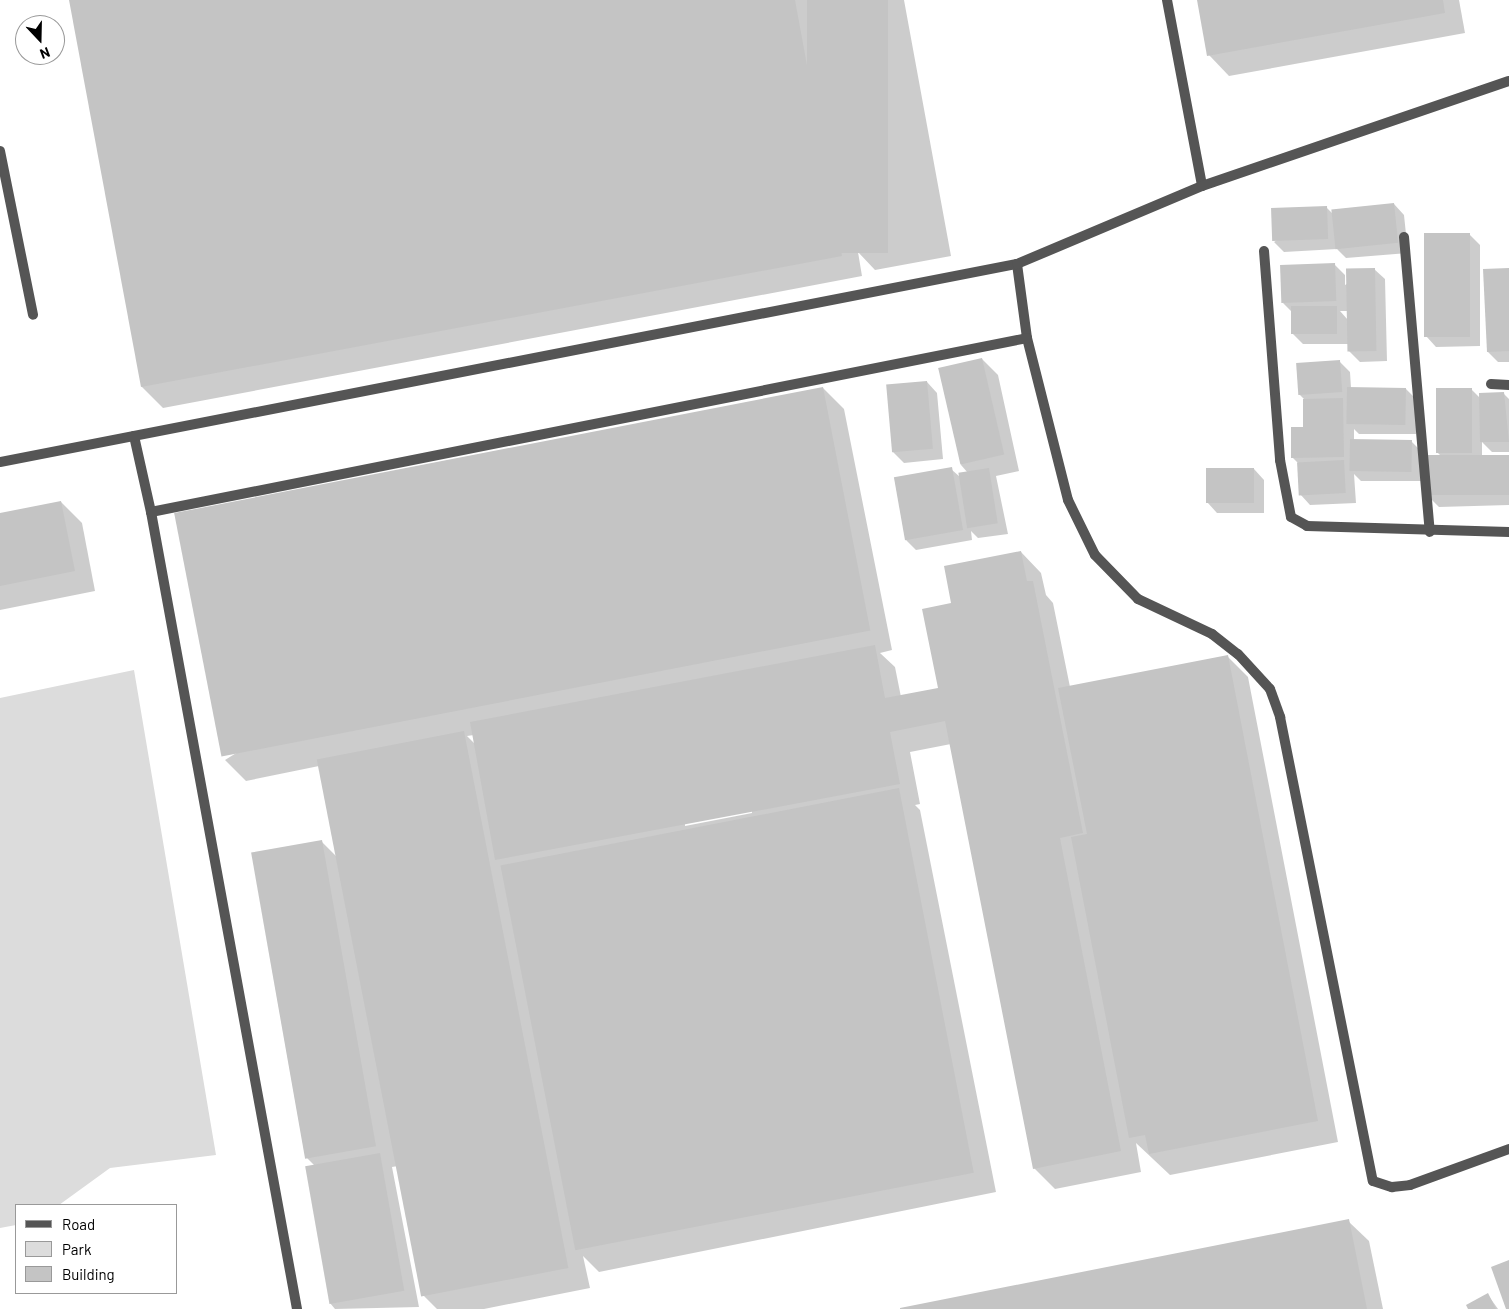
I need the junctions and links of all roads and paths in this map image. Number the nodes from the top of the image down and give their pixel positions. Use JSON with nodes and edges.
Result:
{"nodes":[{"id":1,"x":1167,"y":0,"type":"edge"},
{"id":2,"x":1509,"y":81,"type":"edge"},
{"id":3,"x":0,"y":151,"type":"edge"},
{"id":4,"x":1202,"y":186,"type":"junction"},
{"id":5,"x":1404,"y":237,"type":"dead end"},
{"id":6,"x":1264,"y":251,"type":"dead end"},
{"id":7,"x":1017,"y":264,"type":"junction"},
{"id":8,"x":33,"y":314,"type":"dead end"},
{"id":9,"x":1027,"y":338,"type":"junction"},
{"id":10,"x":1492,"y":384,"type":"dead end"},
{"id":11,"x":1509,"y":385,"type":"edge"},
{"id":12,"x":134,"y":436,"type":"junction"},
{"id":13,"x":0,"y":462,"type":"edge"},
{"id":14,"x":151,"y":512,"type":"junction"},
{"id":15,"x":1430,"y":532,"type":"junction"},
{"id":16,"x":1509,"y":532,"type":"edge"},
{"id":17,"x":1509,"y":1149,"type":"edge"},
{"id":18,"x":297,"y":1309,"type":"edge"}],
"edges":[{"from":1,"to":4,"type":"street"},
{"from":2,"to":4,"type":"street"},
{"from":3,"to":8,"type":"street"},
{"from":4,"to":7,"type":"street"},
{"from":5,"to":15,"type":"street"},
{"from":6,"to":15,"type":"street"},
{"from":7,"to":9,"type":"street"},
{"from":7,"to":12,"type":"street"},
{"from":9,"to":14,"type":"street"},
{"from":9,"to":17,"type":"street"},
{"from":10,"to":11,"type":"street"},
{"from":12,"to":13,"type":"street"},
{"from":12,"to":14,"type":"street"},
{"from":14,"to":18,"type":"street"},
{"from":15,"to":16,"type":"street"}]}
